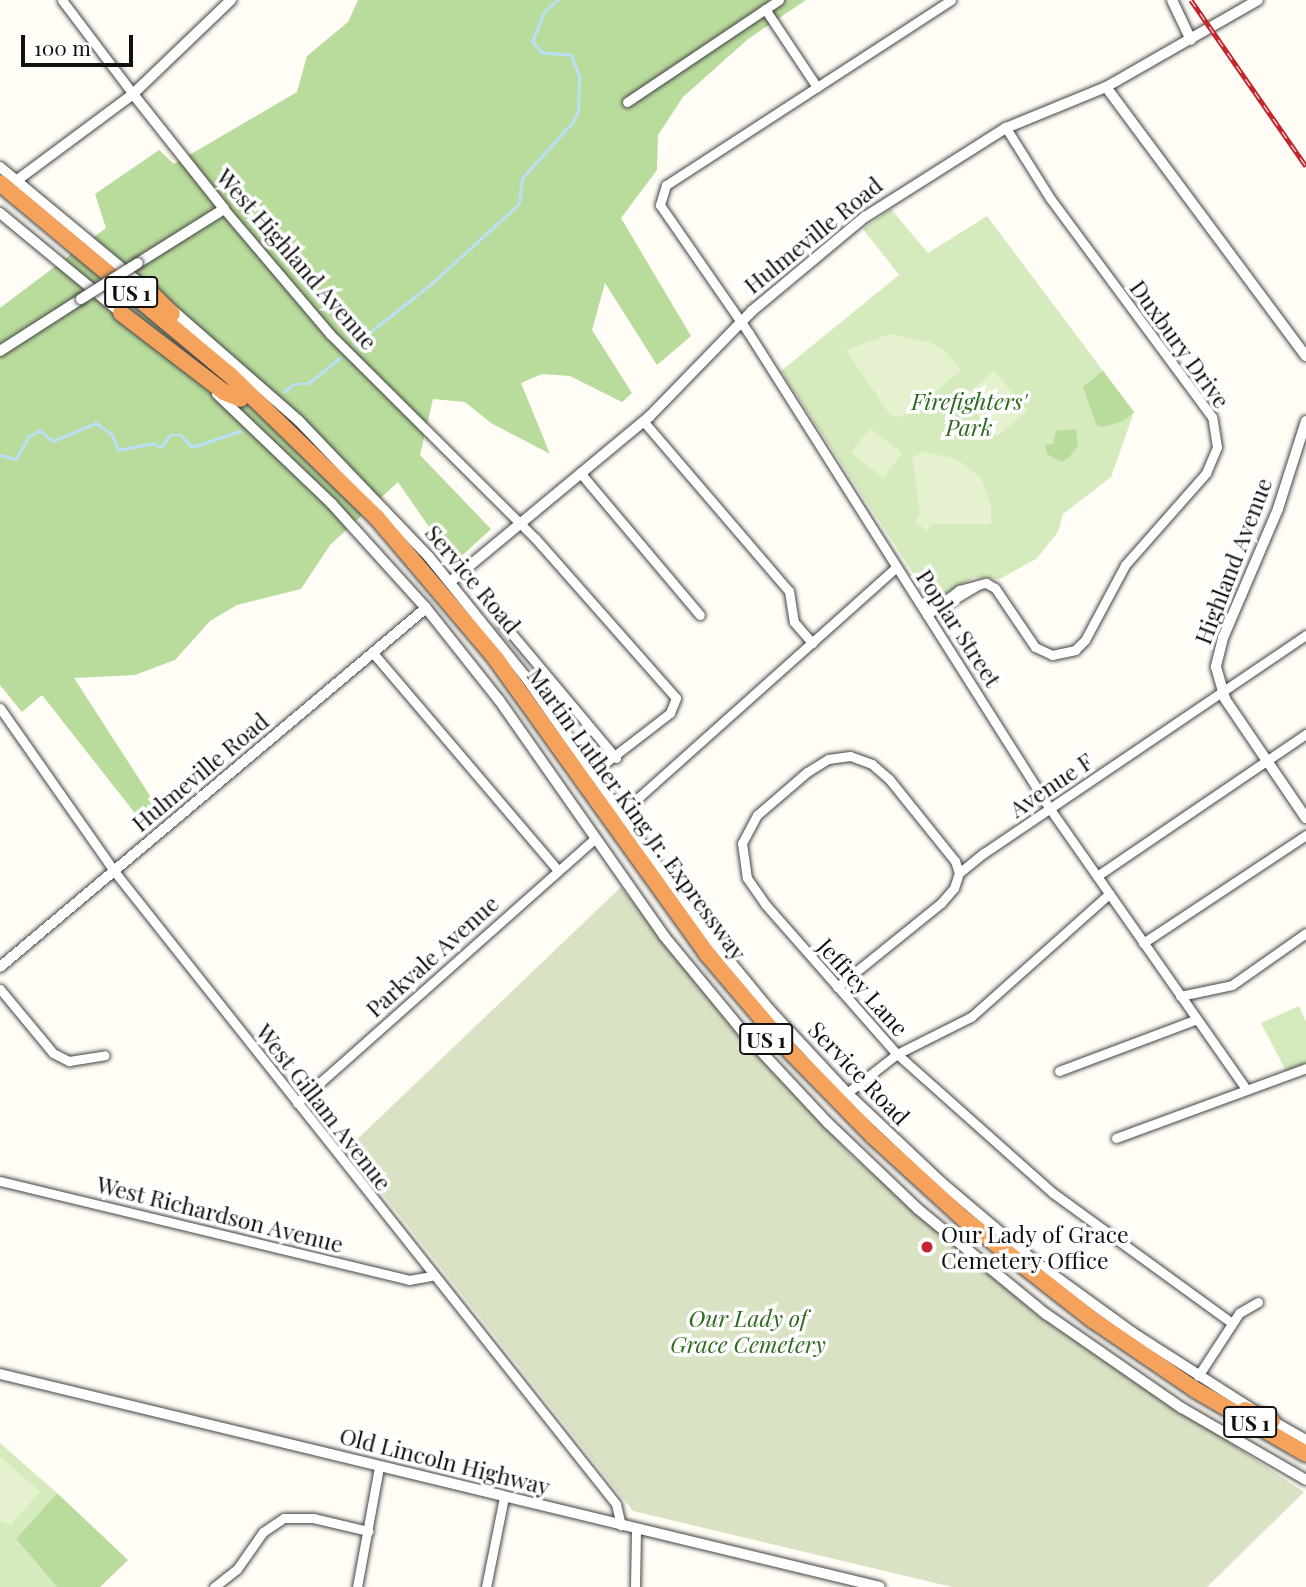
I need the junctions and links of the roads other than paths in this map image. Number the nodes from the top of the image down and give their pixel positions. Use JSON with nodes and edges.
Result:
{"nodes":[{"id":1,"x":62,"y":0,"type":"edge"},
{"id":2,"x":231,"y":0,"type":"edge"},
{"id":3,"x":779,"y":0,"type":"edge"},
{"id":4,"x":951,"y":0,"type":"edge"},
{"id":5,"x":1172,"y":0,"type":"edge"},
{"id":6,"x":1258,"y":0,"type":"edge"},
{"id":7,"x":765,"y":9,"type":"junction"},
{"id":8,"x":1191,"y":40,"type":"junction"},
{"id":9,"x":817,"y":87,"type":"junction"},
{"id":10,"x":1106,"y":87,"type":"junction"},
{"id":11,"x":133,"y":94,"type":"junction"},
{"id":12,"x":626,"y":102,"type":"dead end"},
{"id":13,"x":1006,"y":128,"type":"junction"},
{"id":14,"x":0,"y":167,"type":"edge"},
{"id":15,"x":8,"y":182,"type":"edge"},
{"id":16,"x":0,"y":196,"type":"edge"},
{"id":17,"x":223,"y":209,"type":"junction"},
{"id":18,"x":0,"y":213,"type":"edge"},
{"id":19,"x":147,"y":289,"type":"junction"},
{"id":20,"x":121,"y":313,"type":"junction"},
{"id":21,"x":741,"y":323,"type":"junction"},
{"id":22,"x":0,"y":351,"type":"edge"},
{"id":23,"x":1306,"y":356,"type":"edge"},
{"id":24,"x":241,"y":398,"type":"junction"},
{"id":25,"x":261,"y":402,"type":"junction"},
{"id":26,"x":1306,"y":421,"type":"edge"},
{"id":27,"x":644,"y":422,"type":"junction"},
{"id":28,"x":582,"y":475,"type":"junction"},
{"id":29,"x":523,"y":526,"type":"junction"},
{"id":30,"x":896,"y":567,"type":"junction"},
{"id":31,"x":450,"y":582,"type":"junction"},
{"id":32,"x":426,"y":608,"type":"junction"},
{"id":33,"x":700,"y":615,"type":"dead end"},
{"id":34,"x":927,"y":615,"type":"junction"},
{"id":35,"x":501,"y":621,"type":"dead end"},
{"id":36,"x":1306,"y":635,"type":"edge"},
{"id":37,"x":812,"y":643,"type":"junction"},
{"id":38,"x":373,"y":653,"type":"junction"},
{"id":39,"x":1221,"y":693,"type":"junction"},
{"id":40,"x":0,"y":708,"type":"edge"},
{"id":41,"x":1306,"y":734,"type":"edge"},
{"id":42,"x":616,"y":758,"type":"junction"},
{"id":43,"x":1266,"y":761,"type":"junction"},
{"id":44,"x":592,"y":773,"type":"junction"},
{"id":45,"x":1050,"y":809,"type":"junction"},
{"id":46,"x":619,"y":815,"type":"junction"},
{"id":47,"x":1306,"y":818,"type":"edge"},
{"id":48,"x":1306,"y":835,"type":"edge"},
{"id":49,"x":594,"y":839,"type":"junction"},
{"id":50,"x":558,"y":870,"type":"junction"},
{"id":51,"x":114,"y":871,"type":"junction"},
{"id":52,"x":958,"y":873,"type":"junction"},
{"id":53,"x":1097,"y":876,"type":"junction"},
{"id":54,"x":1109,"y":894,"type":"junction"},
{"id":55,"x":1306,"y":933,"type":"edge"},
{"id":56,"x":1143,"y":943,"type":"junction"},
{"id":57,"x":0,"y":967,"type":"edge"},
{"id":58,"x":837,"y":987,"type":"junction"},
{"id":59,"x":0,"y":989,"type":"edge"},
{"id":60,"x":1180,"y":996,"type":"junction"},
{"id":61,"x":1196,"y":1018,"type":"junction"},
{"id":62,"x":105,"y":1055,"type":"dead end"},
{"id":63,"x":897,"y":1055,"type":"junction"},
{"id":64,"x":1306,"y":1068,"type":"edge"},
{"id":65,"x":1059,"y":1071,"type":"dead end"},
{"id":66,"x":1247,"y":1089,"type":"junction"},
{"id":67,"x":847,"y":1093,"type":"junction"},
{"id":68,"x":297,"y":1103,"type":"junction"},
{"id":69,"x":1116,"y":1138,"type":"dead end"},
{"id":70,"x":0,"y":1181,"type":"edge"},
{"id":71,"x":431,"y":1276,"type":"junction"},
{"id":72,"x":1258,"y":1302,"type":"dead end"},
{"id":73,"x":1232,"y":1323,"type":"junction"},
{"id":74,"x":0,"y":1374,"type":"edge"},
{"id":75,"x":1196,"y":1383,"type":"junction"},
{"id":76,"x":1272,"y":1421,"type":"joint"},
{"id":77,"x":1304,"y":1436,"type":"edge"},
{"id":78,"x":1306,"y":1454,"type":"edge"},
{"id":79,"x":1306,"y":1465,"type":"edge"},
{"id":80,"x":379,"y":1467,"type":"junction"},
{"id":81,"x":1306,"y":1480,"type":"edge"},
{"id":82,"x":504,"y":1497,"type":"junction"},
{"id":83,"x":621,"y":1525,"type":"junction"},
{"id":84,"x":636,"y":1529,"type":"junction"},
{"id":85,"x":368,"y":1531,"type":"junction"},
{"id":86,"x":214,"y":1587,"type":"edge"},
{"id":87,"x":357,"y":1587,"type":"edge"},
{"id":88,"x":486,"y":1587,"type":"edge"},
{"id":89,"x":635,"y":1587,"type":"edge"},
{"id":90,"x":880,"y":1587,"type":"edge"}],
"edges":[{"from":1,"to":11,"type":"street","name":"West Highland Avenue"},
{"from":2,"to":11,"type":"street"},
{"from":3,"to":7,"type":"street"},
{"from":4,"to":9,"type":"street"},
{"from":5,"to":8,"type":"street"},
{"from":6,"to":8,"type":"street","name":"Hulmeville Road"},
{"from":7,"to":9,"type":"street"},
{"from":7,"to":12,"type":"street"},
{"from":8,"to":10,"type":"street","name":"Hulmeville Road"},
{"from":9,"to":21,"type":"street","name":"Poplar Street"},
{"from":10,"to":13,"type":"street","name":"Hulmeville Road"},
{"from":10,"to":23,"type":"street"},
{"from":11,"to":15,"type":"street"},
{"from":11,"to":17,"type":"street","name":"West Highland Avenue"},
{"from":13,"to":21,"type":"street","name":"Hulmeville Road"},
{"from":13,"to":34,"type":"street","name":"Duxbury Drive"},
{"from":14,"to":15,"type":"street","name":"Service Road"},
{"from":15,"to":19,"type":"street","name":"Service Road"},
{"from":15,"to":25,"type":"highway","name":"Martin Luther King Jr. Expressway","number":"US 1"},
{"from":16,"to":24,"type":"highway","name":"Martin Luther King Jr. Expressway","number":"US 1"},
{"from":17,"to":22,"type":"street","bridge":true},
{"from":17,"to":29,"type":"street","name":"West Highland Avenue"},
{"from":18,"to":20,"type":"street"},
{"from":19,"to":25,"type":"highway"},
{"from":19,"to":31,"type":"street","name":"Service Road"},
{"from":20,"to":24,"type":"highway"},
{"from":20,"to":32,"type":"street"},
{"from":21,"to":27,"type":"street","name":"Hulmeville Road"},
{"from":21,"to":30,"type":"street","name":"Poplar Street"},
{"from":24,"to":79,"type":"highway","name":"Martin Luther King Jr. Expressway","number":"US 1"},
{"from":25,"to":75,"type":"highway","name":"Martin Luther King Jr. Expressway","number":"US 1"},
{"from":26,"to":39,"type":"street","name":"Highland Avenue"},
{"from":27,"to":28,"type":"street","name":"Hulmeville Road"},
{"from":27,"to":37,"type":"street"},
{"from":28,"to":29,"type":"street","name":"Hulmeville Road"},
{"from":28,"to":33,"type":"street"},
{"from":29,"to":31,"type":"street","name":"Hulmeville Road"},
{"from":29,"to":42,"type":"street","name":"West Highland Avenue"},
{"from":30,"to":34,"type":"street","name":"Poplar Street"},
{"from":30,"to":37,"type":"street"},
{"from":31,"to":44,"type":"street","name":"Service Road"},
{"from":32,"to":38,"type":"street","name":"Hulmeville Road"},
{"from":32,"to":49,"type":"street"},
{"from":34,"to":45,"type":"street","name":"Poplar Street"},
{"from":35,"to":42,"type":"street"},
{"from":36,"to":39,"type":"street","name":"Avenue F"},
{"from":37,"to":46,"type":"street"},
{"from":38,"to":50,"type":"street"},
{"from":38,"to":51,"type":"street","name":"Hulmeville Road"},
{"from":39,"to":43,"type":"street","name":"Highland Avenue"},
{"from":39,"to":45,"type":"street","name":"Avenue F"},
{"from":40,"to":51,"type":"street","name":"West Gillam Avenue"},
{"from":41,"to":43,"type":"street"},
{"from":42,"to":44,"type":"street"},
{"from":43,"to":47,"type":"street","name":"Highland Avenue"},
{"from":43,"to":53,"type":"street"},
{"from":44,"to":46,"type":"street","name":"Service Road"},
{"from":45,"to":52,"type":"street","name":"Avenue F"},
{"from":45,"to":53,"type":"street","name":"Poplar Street"},
{"from":46,"to":67,"type":"street","name":"Service Road"},
{"from":48,"to":56,"type":"street"},
{"from":49,"to":50,"type":"street","name":"Parkvale Avenue"},
{"from":49,"to":81,"type":"street"},
{"from":50,"to":68,"type":"street","name":"Parkvale Avenue"},
{"from":51,"to":57,"type":"street","name":"Hulmeville Road"},
{"from":51,"to":68,"type":"street","name":"West Gillam Avenue"},
{"from":52,"to":58,"type":"street","name":"Avenue F"},
{"from":52,"to":58,"type":"street","name":"Jeffrey Lane"},
{"from":53,"to":54,"type":"street","name":"Poplar Street"},
{"from":54,"to":56,"type":"street","name":"Poplar Street"},
{"from":54,"to":63,"type":"street"},
{"from":55,"to":60,"type":"street"},
{"from":56,"to":60,"type":"street","name":"Poplar Street"},
{"from":58,"to":63,"type":"street","name":"Jeffrey Lane"},
{"from":59,"to":62,"type":"street"},
{"from":60,"to":61,"type":"street","name":"Poplar Street"},
{"from":61,"to":65,"type":"street"},
{"from":61,"to":66,"type":"street","name":"Poplar Street"},
{"from":63,"to":67,"type":"street"},
{"from":63,"to":73,"type":"street","name":"Jeffrey Lane"},
{"from":64,"to":66,"type":"street"},
{"from":66,"to":69,"type":"street"},
{"from":67,"to":75,"type":"street","name":"Service Road"},
{"from":68,"to":71,"type":"street","name":"West Gillam Avenue"},
{"from":70,"to":71,"type":"street","name":"West Richardson Avenue"},
{"from":71,"to":83,"type":"street","name":"West Gillam Avenue"},
{"from":72,"to":73,"type":"street"},
{"from":73,"to":75,"type":"street"},
{"from":74,"to":80,"type":"street","name":"Old Lincoln Highway"},
{"from":75,"to":76,"type":"highway"},
{"from":75,"to":78,"type":"highway","name":"Martin Luther King Jr. Expressway","number":"US 1"},
{"from":76,"to":77,"type":"street"},
{"from":80,"to":82,"type":"street","name":"Old Lincoln Highway"},
{"from":80,"to":85,"type":"street"},
{"from":82,"to":83,"type":"street","name":"Old Lincoln Highway"},
{"from":82,"to":88,"type":"street"},
{"from":83,"to":84,"type":"street","name":"Old Lincoln Highway"},
{"from":84,"to":89,"type":"street"},
{"from":84,"to":90,"type":"street","name":"Old Lincoln Highway"},
{"from":85,"to":86,"type":"street"},
{"from":85,"to":87,"type":"street"}]}
